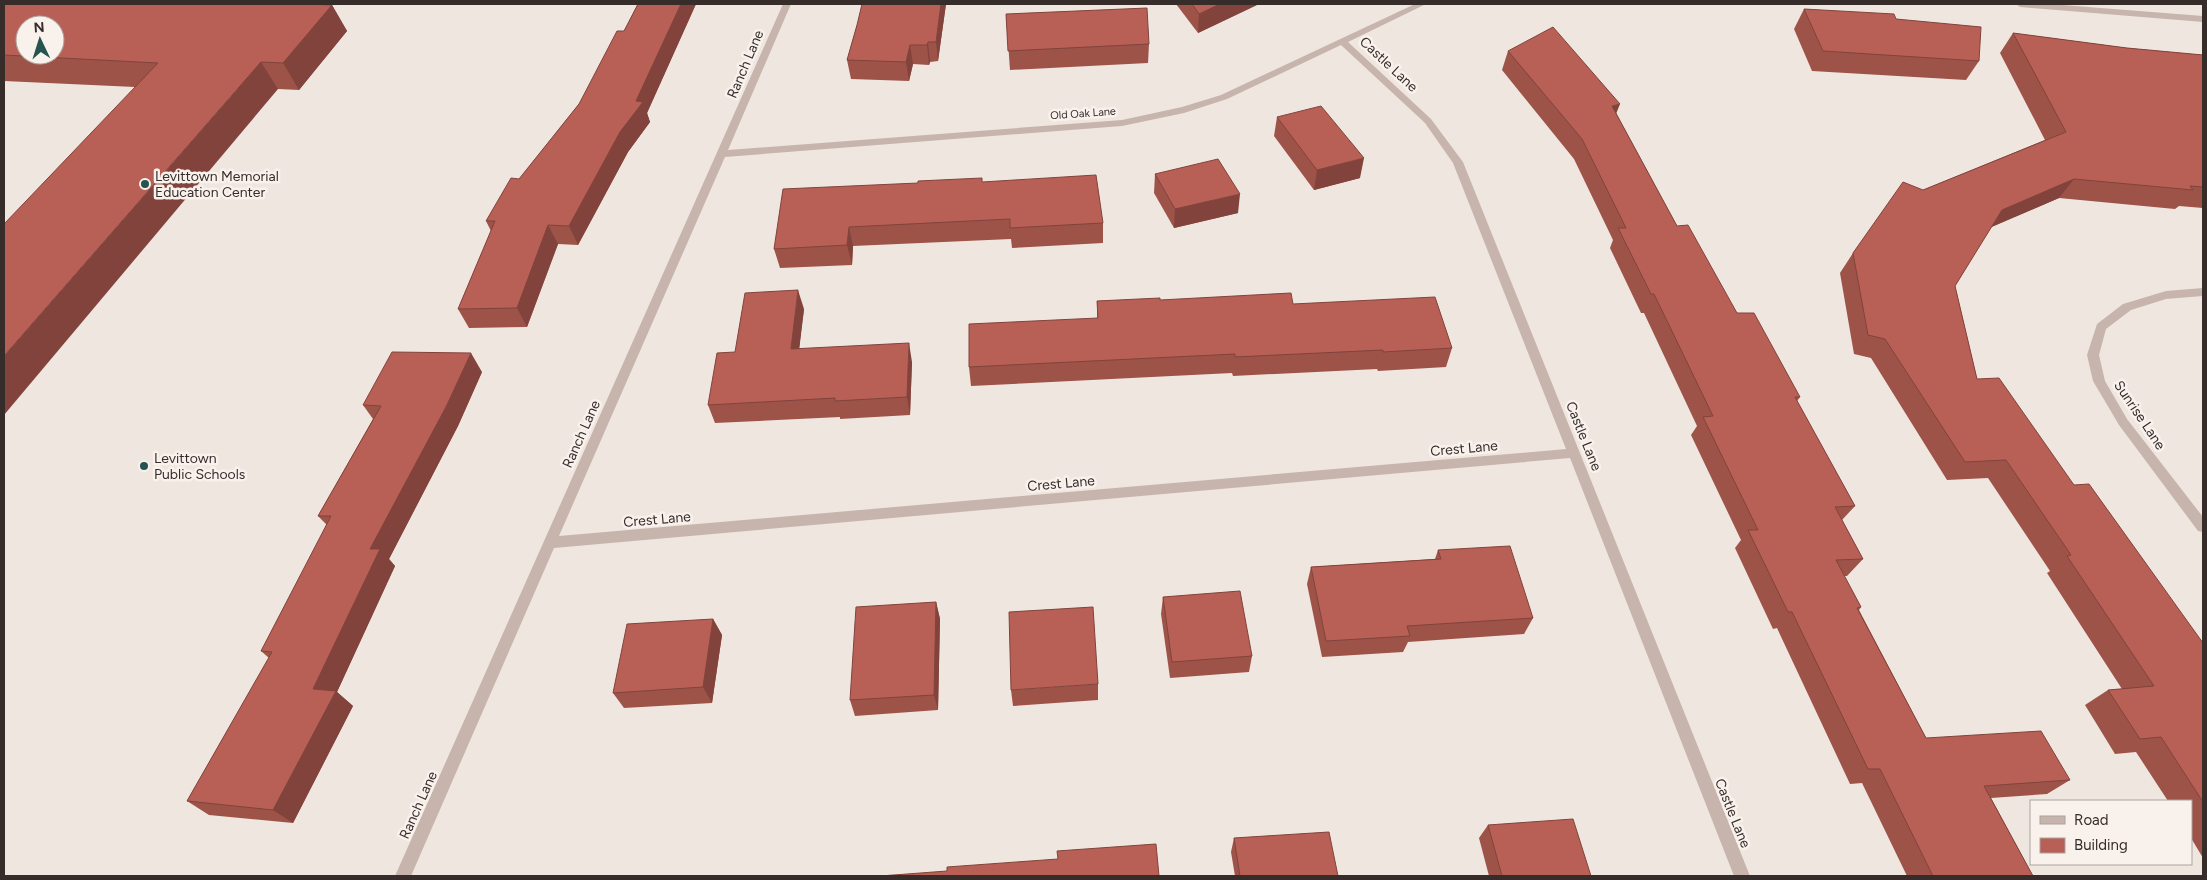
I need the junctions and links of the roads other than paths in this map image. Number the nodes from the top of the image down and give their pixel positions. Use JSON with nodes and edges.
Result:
{"nodes":[{"id":1,"x":787,"y":4,"type":"edge"},
{"id":2,"x":1422,"y":4,"type":"edge"},
{"id":3,"x":2020,"y":4,"type":"edge"},
{"id":4,"x":2203,"y":19,"type":"edge"},
{"id":5,"x":1344,"y":42,"type":"junction"},
{"id":6,"x":722,"y":154,"type":"junction"},
{"id":7,"x":2203,"y":292,"type":"edge"},
{"id":8,"x":1575,"y":453,"type":"junction"},
{"id":9,"x":2203,"y":527,"type":"edge"},
{"id":10,"x":549,"y":543,"type":"junction"},
{"id":11,"x":403,"y":876,"type":"edge"},
{"id":12,"x":1742,"y":876,"type":"edge"}],
"edges":[{"from":1,"to":6,"type":"street","name":"Ranch Lane"},
{"from":2,"to":5,"type":"street","name":"Old Oak Lane"},
{"from":3,"to":4,"type":"street"},
{"from":5,"to":6,"type":"street","name":"Old Oak Lane"},
{"from":5,"to":8,"type":"street","name":"Castle Lane"},
{"from":6,"to":10,"type":"street","name":"Ranch Lane"},
{"from":7,"to":9,"type":"street","name":"Sunrise Lane"},
{"from":8,"to":10,"type":"street","name":"Crest Lane"},
{"from":8,"to":12,"type":"street","name":"Castle Lane"},
{"from":10,"to":11,"type":"street","name":"Ranch Lane"}]}
